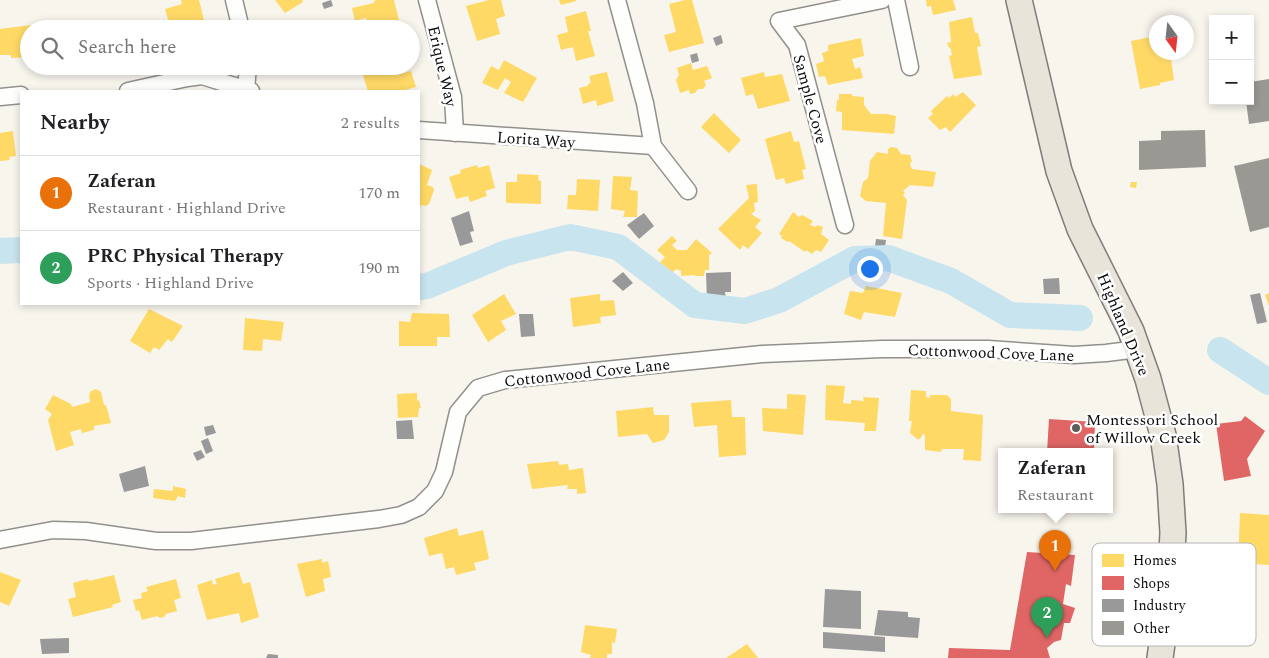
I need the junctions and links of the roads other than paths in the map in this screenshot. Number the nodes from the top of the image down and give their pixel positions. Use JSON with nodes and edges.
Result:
{"nodes":[{"id":1,"x":234,"y":0,"type":"edge"},
{"id":2,"x":427,"y":0,"type":"edge"},
{"id":3,"x":618,"y":0,"type":"edge"},
{"id":4,"x":882,"y":0,"type":"edge"},
{"id":5,"x":896,"y":0,"type":"edge"},
{"id":6,"x":1019,"y":0,"type":"edge"},
{"id":7,"x":239,"y":20,"type":"edge"},
{"id":8,"x":910,"y":67,"type":"dead end"},
{"id":9,"x":248,"y":75,"type":"edge"},
{"id":10,"x":133,"y":90,"type":"edge"},
{"id":11,"x":249,"y":90,"type":"edge"},
{"id":12,"x":20,"y":95,"type":"edge"},
{"id":13,"x":0,"y":97,"type":"edge"},
{"id":14,"x":420,"y":130,"type":"edge"},
{"id":15,"x":455,"y":133,"type":"junction"},
{"id":16,"x":653,"y":146,"type":"junction"},
{"id":17,"x":688,"y":191,"type":"dead end"},
{"id":18,"x":845,"y":225,"type":"dead end"},
{"id":19,"x":1138,"y":349,"type":"junction"},
{"id":20,"x":0,"y":540,"type":"edge"},
{"id":21,"x":1172,"y":543,"type":"edge"}],
"edges":[{"from":1,"to":7,"type":"street"},
{"from":2,"to":15,"type":"street","name":"Erique Way"},
{"from":3,"to":16,"type":"street"},
{"from":4,"to":18,"type":"street","name":"Sample Cove"},
{"from":5,"to":8,"type":"street"},
{"from":6,"to":19,"type":"main road","name":"Highland Drive"},
{"from":9,"to":11,"type":"street"},
{"from":10,"to":11,"type":"street"},
{"from":12,"to":13,"type":"street"},
{"from":14,"to":15,"type":"street","name":"Lorita Way"},
{"from":15,"to":16,"type":"street","name":"Lorita Way"},
{"from":16,"to":17,"type":"street"},
{"from":19,"to":20,"type":"street","name":"Cottonwood Cove Lane"},
{"from":19,"to":21,"type":"main road","name":"Highland Drive"}]}
